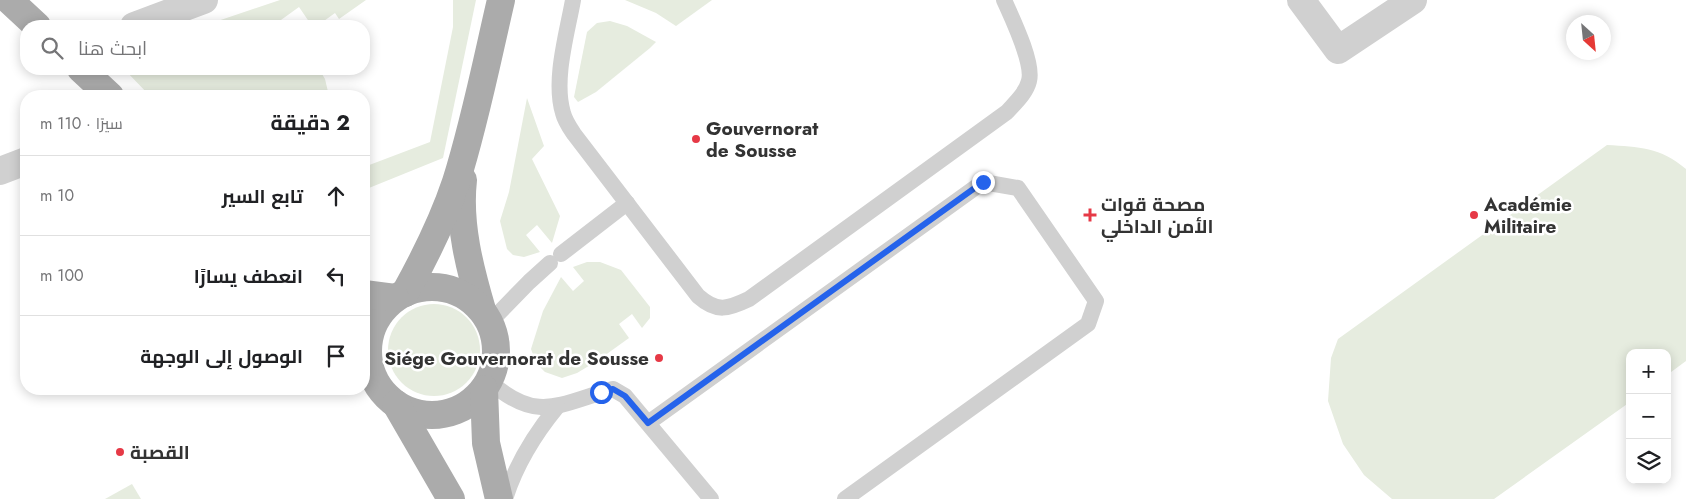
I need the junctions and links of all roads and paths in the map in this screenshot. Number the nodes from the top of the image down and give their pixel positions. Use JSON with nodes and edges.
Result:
{"nodes":[{"id":1,"x":9,"y":0,"type":"edge"},
{"id":2,"x":204,"y":0,"type":"edge"},
{"id":3,"x":501,"y":0,"type":"edge"},
{"id":4,"x":573,"y":0,"type":"edge"},
{"id":5,"x":1004,"y":0,"type":"edge"},
{"id":6,"x":1301,"y":0,"type":"edge"},
{"id":7,"x":1413,"y":0,"type":"edge"},
{"id":8,"x":30,"y":20,"type":"edge"},
{"id":9,"x":150,"y":20,"type":"edge"},
{"id":10,"x":87,"y":75,"type":"edge"},
{"id":11,"x":104,"y":90,"type":"edge"},
{"id":12,"x":467,"y":144,"type":"junction"},
{"id":13,"x":20,"y":163,"type":"edge"},
{"id":14,"x":0,"y":171,"type":"edge"},
{"id":15,"x":627,"y":204,"type":"junction"},
{"id":16,"x":370,"y":294,"type":"edge"},
{"id":17,"x":400,"y":295,"type":"junction"},
{"id":18,"x":486,"y":316,"type":"junction"},
{"id":19,"x":370,"y":337,"type":"edge"},
{"id":20,"x":370,"y":373,"type":"edge"},
{"id":21,"x":486,"y":385,"type":"junction"},
{"id":22,"x":396,"y":404,"type":"junction"},
{"id":23,"x":557,"y":407,"type":"junction"},
{"id":24,"x":648,"y":423,"type":"junction"},
{"id":25,"x":451,"y":499,"type":"edge"},
{"id":26,"x":499,"y":499,"type":"edge"},
{"id":27,"x":505,"y":499,"type":"edge"},
{"id":28,"x":711,"y":499,"type":"edge"},
{"id":29,"x":845,"y":499,"type":"edge"}],
"edges":[{"from":1,"to":8,"type":"main road"},
{"from":2,"to":9,"type":"street"},
{"from":3,"to":12,"type":"main road"},
{"from":4,"to":15,"type":"lane"},
{"from":5,"to":15,"type":"lane"},
{"from":6,"to":7,"type":"street"},
{"from":10,"to":11,"type":"main road"},
{"from":12,"to":17,"type":"main road"},
{"from":12,"to":18,"type":"main road"},
{"from":13,"to":14,"type":"street"},
{"from":15,"to":18,"type":"lane"},
{"from":16,"to":17,"type":"main road"},
{"from":17,"to":18,"type":"main road"},
{"from":17,"to":19,"type":"main road"},
{"from":18,"to":21,"type":"main road"},
{"from":20,"to":22,"type":"main road"},
{"from":21,"to":22,"type":"main road"},
{"from":21,"to":23,"type":"lane"},
{"from":21,"to":26,"type":"main road"},
{"from":22,"to":25,"type":"main road"},
{"from":23,"to":24,"type":"lane"},
{"from":23,"to":27,"type":"lane"},
{"from":24,"to":28,"type":"lane"},
{"from":24,"to":29,"type":"lane"}]}
